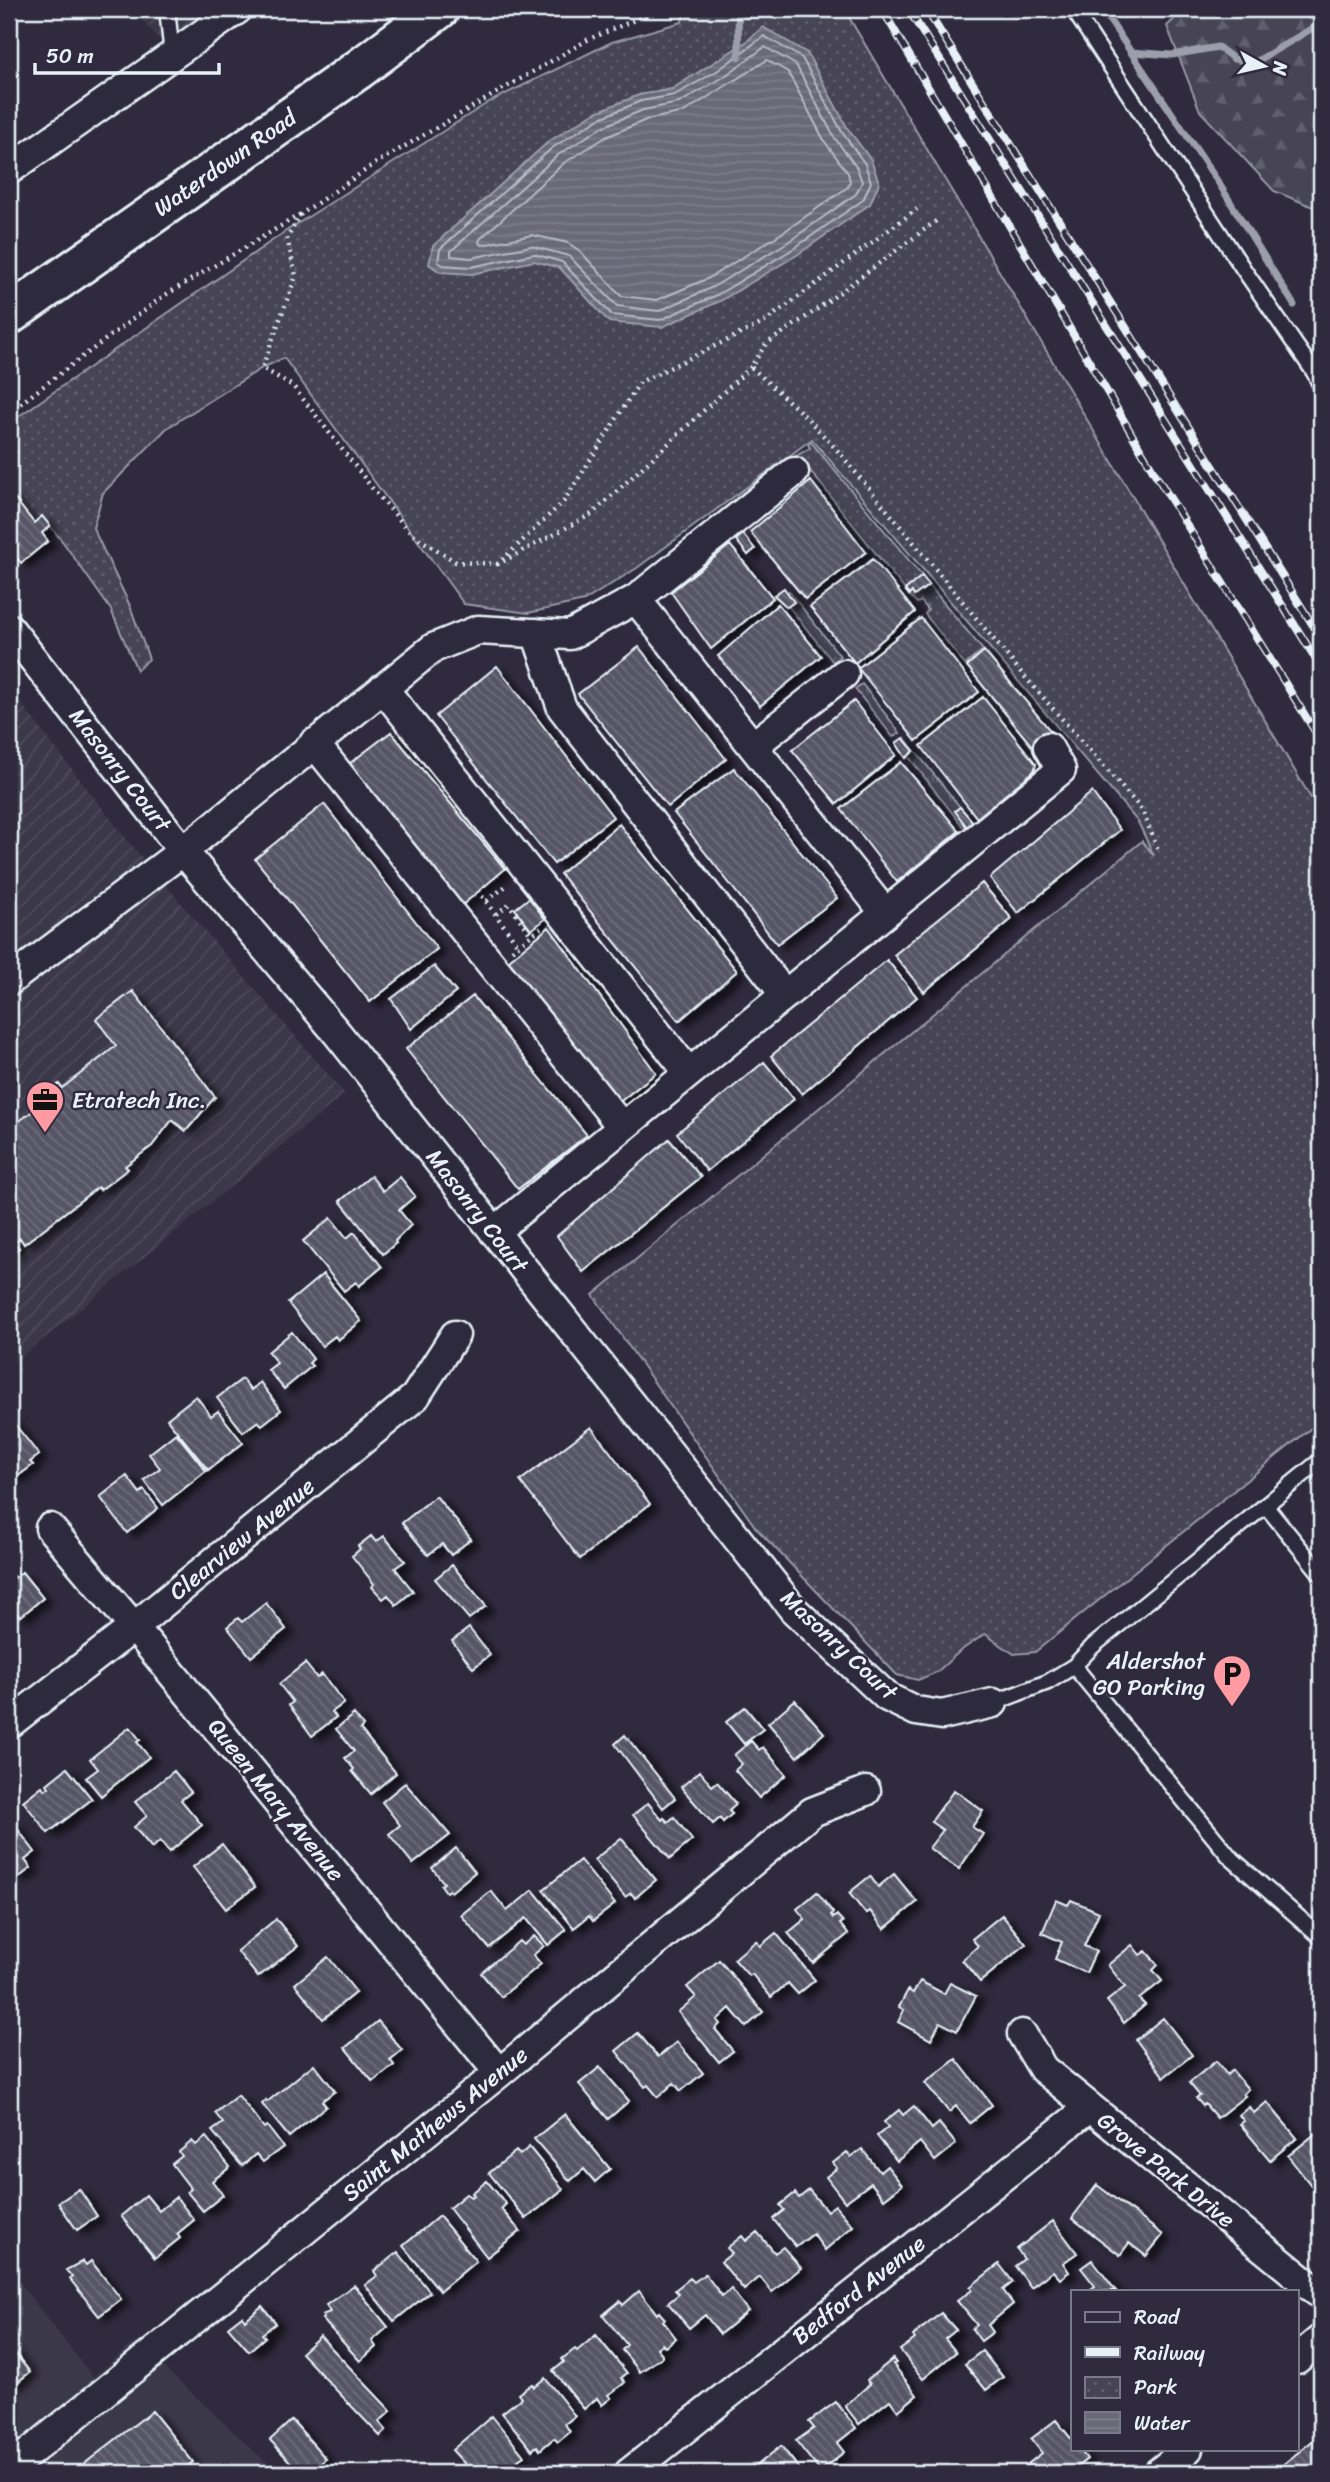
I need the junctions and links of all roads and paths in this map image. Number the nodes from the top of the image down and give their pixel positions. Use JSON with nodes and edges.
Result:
{"nodes":[{"id":1,"x":167,"y":9,"type":"edge"},
{"id":2,"x":238,"y":9,"type":"edge"},
{"id":3,"x":439,"y":9,"type":"edge"},
{"id":4,"x":661,"y":9,"type":"edge"},
{"id":5,"x":1073,"y":9,"type":"edge"},
{"id":6,"x":172,"y":55,"type":"junction"},
{"id":7,"x":9,"y":170,"type":"edge"},
{"id":8,"x":917,"y":209,"type":"dead end"},
{"id":9,"x":301,"y":214,"type":"junction"},
{"id":10,"x":936,"y":221,"type":"dead end"},
{"id":11,"x":9,"y":316,"type":"edge"},
{"id":12,"x":751,"y":367,"type":"junction"},
{"id":13,"x":1317,"y":369,"type":"edge"},
{"id":14,"x":1321,"y":386,"type":"edge"},
{"id":15,"x":9,"y":412,"type":"edge"},
{"id":16,"x":794,"y":472,"type":"dead end"},
{"id":17,"x":498,"y":564,"type":"junction"},
{"id":18,"x":636,"y":598,"type":"junction"},
{"id":19,"x":9,"y":628,"type":"edge"},
{"id":20,"x":536,"y":633,"type":"junction"},
{"id":21,"x":844,"y":674,"type":"dead end"},
{"id":22,"x":383,"y":688,"type":"junction"},
{"id":23,"x":314,"y":743,"type":"junction"},
{"id":24,"x":753,"y":746,"type":"junction"},
{"id":25,"x":1048,"y":747,"type":"dead end"},
{"id":26,"x":183,"y":850,"type":"junction"},
{"id":27,"x":1159,"y":852,"type":"dead end"},
{"id":28,"x":482,"y":896,"type":"dead end"},
{"id":29,"x":561,"y":912,"type":"junction"},
{"id":30,"x":885,"y":913,"type":"junction"},
{"id":31,"x":496,"y":914,"type":"junction"},
{"id":32,"x":531,"y":935,"type":"junction"},
{"id":33,"x":518,"y":945,"type":"junction"},
{"id":34,"x":492,"y":965,"type":"junction"},
{"id":35,"x":9,"y":981,"type":"edge"},
{"id":36,"x":785,"y":995,"type":"junction"},
{"id":37,"x":689,"y":1073,"type":"junction"},
{"id":38,"x":622,"y":1127,"type":"junction"},
{"id":39,"x":494,"y":1232,"type":"junction"},
{"id":40,"x":455,"y":1335,"type":"dead end"},
{"id":41,"x":1321,"y":1460,"type":"edge"},
{"id":42,"x":1266,"y":1506,"type":"junction"},
{"id":43,"x":50,"y":1528,"type":"dead end"},
{"id":44,"x":1321,"y":1574,"type":"edge"},
{"id":45,"x":134,"y":1627,"type":"junction"},
{"id":46,"x":1074,"y":1666,"type":"junction"},
{"id":47,"x":993,"y":1703,"type":"joint"},
{"id":48,"x":9,"y":1724,"type":"edge"},
{"id":49,"x":866,"y":1791,"type":"dead end"},
{"id":50,"x":1321,"y":1937,"type":"edge"},
{"id":51,"x":1022,"y":2034,"type":"dead end"},
{"id":52,"x":499,"y":2073,"type":"junction"},
{"id":53,"x":1089,"y":2108,"type":"junction"},
{"id":54,"x":1321,"y":2295,"type":"edge"},
{"id":55,"x":1321,"y":2339,"type":"edge"},
{"id":56,"x":1298,"y":2358,"type":"edge"},
{"id":57,"x":1187,"y":2450,"type":"edge"},
{"id":58,"x":9,"y":2469,"type":"edge"},
{"id":59,"x":629,"y":2473,"type":"edge"},
{"id":60,"x":1158,"y":2473,"type":"edge"}],
"edges":[{"from":1,"to":6,"type":"lane"},
{"from":2,"to":6,"type":"street"},
{"from":3,"to":11,"type":"main road","name":"Waterdown Road"},
{"from":4,"to":9,"type":"path"},
{"from":5,"to":13,"type":"lane"},
{"from":6,"to":7,"type":"street"},
{"from":8,"to":17,"type":"path"},
{"from":9,"to":15,"type":"path"},
{"from":9,"to":17,"type":"path"},
{"from":10,"to":12,"type":"path"},
{"from":12,"to":17,"type":"path"},
{"from":12,"to":27,"type":"path"},
{"from":13,"to":14,"type":"lane"},
{"from":16,"to":18,"type":"street"},
{"from":18,"to":20,"type":"street"},
{"from":18,"to":24,"type":"street"},
{"from":19,"to":26,"type":"street","name":"Masonry Court"},
{"from":20,"to":22,"type":"street"},
{"from":20,"to":36,"type":"street"},
{"from":21,"to":24,"type":"street"},
{"from":22,"to":23,"type":"street"},
{"from":22,"to":29,"type":"street"},
{"from":23,"to":26,"type":"street"},
{"from":23,"to":34,"type":"street"},
{"from":24,"to":30,"type":"street"},
{"from":25,"to":30,"type":"street"},
{"from":26,"to":35,"type":"street"},
{"from":26,"to":39,"type":"street","name":"Masonry Court"},
{"from":28,"to":31,"type":"path"},
{"from":29,"to":32,"type":"path"},
{"from":29,"to":37,"type":"street"},
{"from":30,"to":36,"type":"street"},
{"from":31,"to":32,"type":"path"},
{"from":31,"to":33,"type":"path"},
{"from":32,"to":33,"type":"path"},
{"from":33,"to":34,"type":"path"},
{"from":34,"to":38,"type":"street"},
{"from":36,"to":37,"type":"street"},
{"from":37,"to":38,"type":"street"},
{"from":38,"to":39,"type":"street"},
{"from":39,"to":47,"type":"street","name":"Masonry Court"},
{"from":40,"to":45,"type":"street","name":"Clearview Avenue"},
{"from":41,"to":42,"type":"lane"},
{"from":42,"to":44,"type":"lane"},
{"from":42,"to":46,"type":"lane"},
{"from":43,"to":45,"type":"street","name":"Queen Mary Avenue"},
{"from":45,"to":48,"type":"street","name":"Clearview Avenue"},
{"from":45,"to":52,"type":"street","name":"Queen Mary Avenue"},
{"from":46,"to":47,"type":"lane"},
{"from":46,"to":50,"type":"lane"},
{"from":49,"to":52,"type":"street","name":"Saint Mathews Avenue"},
{"from":51,"to":53,"type":"street","name":"Grove Park Drive"},
{"from":52,"to":58,"type":"street","name":"Saint Mathews Avenue"},
{"from":53,"to":54,"type":"street","name":"Grove Park Drive"},
{"from":53,"to":59,"type":"street","name":"Bedford Avenue"},
{"from":55,"to":56,"type":"street"},
{"from":57,"to":60,"type":"street"}]}
